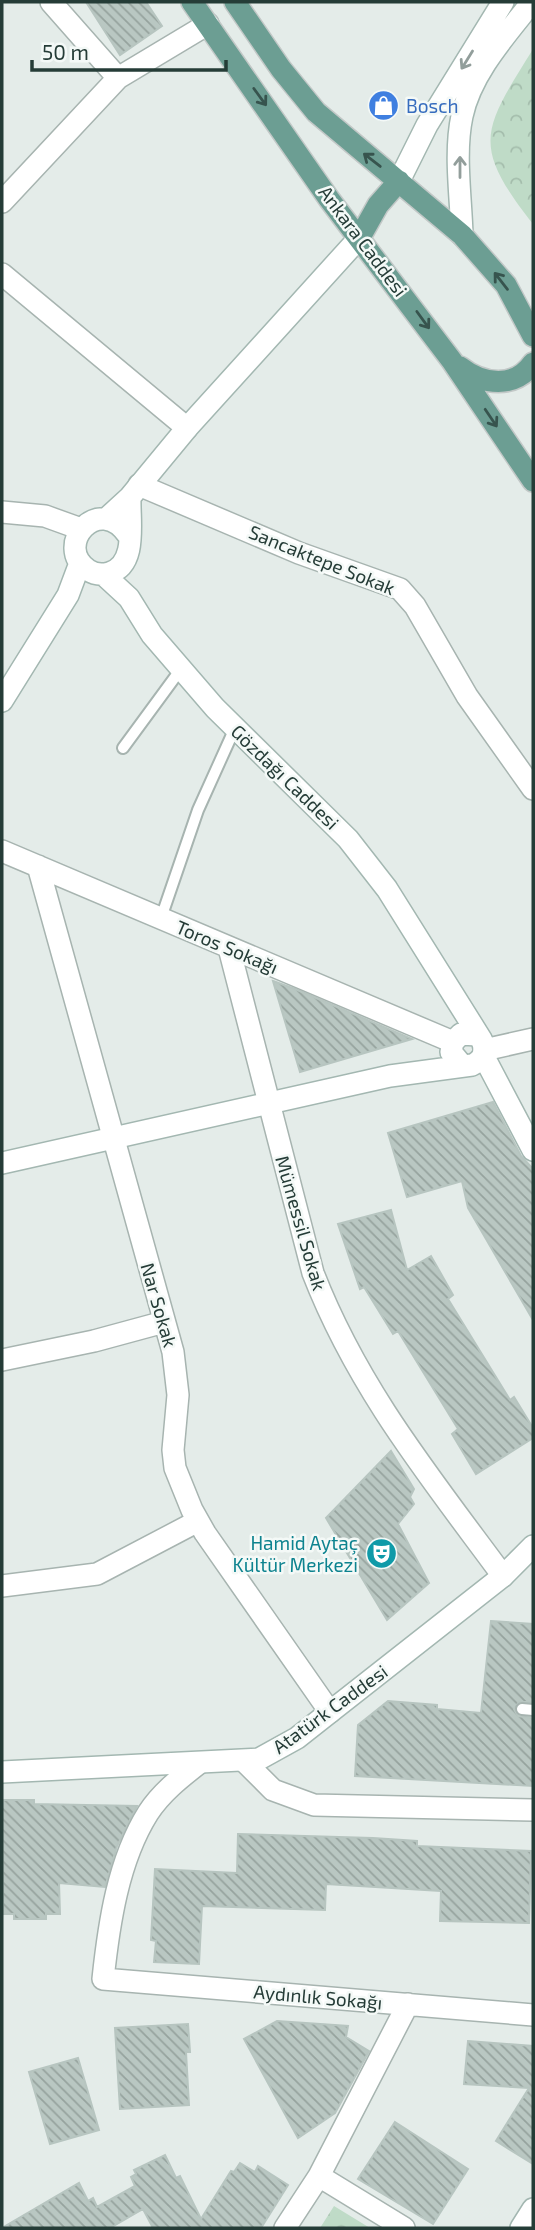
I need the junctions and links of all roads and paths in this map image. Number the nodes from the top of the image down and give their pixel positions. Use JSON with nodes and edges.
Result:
{"nodes":[{"id":1,"x":51,"y":2,"type":"edge"},
{"id":2,"x":192,"y":2,"type":"edge"},
{"id":3,"x":235,"y":2,"type":"edge"},
{"id":4,"x":503,"y":2,"type":"edge"},
{"id":5,"x":532,"y":2,"type":"edge"},
{"id":6,"x":208,"y":24,"type":"junction"},
{"id":7,"x":118,"y":78,"type":"junction"},
{"id":8,"x":399,"y":181,"type":"junction"},
{"id":9,"x":2,"y":202,"type":"edge"},
{"id":10,"x":462,"y":235,"type":"junction"},
{"id":11,"x":360,"y":237,"type":"junction"},
{"id":12,"x":2,"y":274,"type":"edge"},
{"id":13,"x":533,"y":337,"type":"edge"},
{"id":14,"x":453,"y":361,"type":"junction"},
{"id":15,"x":533,"y":363,"type":"edge"},
{"id":16,"x":187,"y":428,"type":"junction"},
{"id":17,"x":533,"y":481,"type":"edge"},
{"id":18,"x":135,"y":491,"type":"junction"},
{"id":19,"x":2,"y":512,"type":"edge"},
{"id":20,"x":106,"y":519,"type":"junction"},
{"id":21,"x":81,"y":529,"type":"junction"},
{"id":22,"x":128,"y":535,"type":"junction"},
{"id":23,"x":126,"y":562,"type":"junction"},
{"id":24,"x":93,"y":570,"type":"junction"},
{"id":25,"x":129,"y":598,"type":"junction"},
{"id":26,"x":181,"y":669,"type":"junction"},
{"id":27,"x":2,"y":701,"type":"edge"},
{"id":28,"x":235,"y":728,"type":"junction"},
{"id":29,"x":123,"y":748,"type":"dead end"},
{"id":30,"x":533,"y":789,"type":"edge"},
{"id":31,"x":2,"y":851,"type":"edge"},
{"id":32,"x":38,"y":866,"type":"junction"},
{"id":33,"x":161,"y":918,"type":"junction"},
{"id":34,"x":229,"y":948,"type":"junction"},
{"id":35,"x":533,"y":1039,"type":"edge"},
{"id":36,"x":468,"y":1050,"type":"junction"},
{"id":37,"x":267,"y":1104,"type":"junction"},
{"id":38,"x":111,"y":1136,"type":"junction"},
{"id":39,"x":533,"y":1150,"type":"edge"},
{"id":40,"x":2,"y":1163,"type":"edge"},
{"id":41,"x":164,"y":1322,"type":"junction"},
{"id":42,"x":2,"y":1360,"type":"edge"},
{"id":43,"x":198,"y":1521,"type":"junction"},
{"id":44,"x":533,"y":1546,"type":"edge"},
{"id":45,"x":503,"y":1576,"type":"junction"},
{"id":46,"x":2,"y":1586,"type":"edge"},
{"id":47,"x":330,"y":1712,"type":"junction"},
{"id":48,"x":246,"y":1762,"type":"junction"},
{"id":49,"x":198,"y":1764,"type":"junction"},
{"id":50,"x":2,"y":1772,"type":"edge"},
{"id":51,"x":533,"y":1810,"type":"edge"},
{"id":52,"x":408,"y":2004,"type":"junction"},
{"id":53,"x":533,"y":2015,"type":"edge"},
{"id":54,"x":319,"y":2176,"type":"junction"},
{"id":55,"x":533,"y":2209,"type":"edge"},
{"id":56,"x":285,"y":2228,"type":"edge"},
{"id":57,"x":404,"y":2228,"type":"edge"},
{"id":58,"x":521,"y":2228,"type":"edge"}],
"edges":[{"from":1,"to":7,"type":"street"},
{"from":2,"to":6,"type":"main road","name":"Ankara Caddesi"},
{"from":8,"to":3,"type":"main road","one_way":true},
{"from":4,"to":8,"type":"street","one_way":true},
{"from":10,"to":5,"type":"street","one_way":true},
{"from":6,"to":7,"type":"street"},
{"from":6,"to":11,"type":"main road","name":"Ankara Caddesi","one_way":true},
{"from":7,"to":9,"type":"street"},
{"from":8,"to":10,"type":"main road"},
{"from":8,"to":11,"type":"main road"},
{"from":13,"to":10,"type":"main road","one_way":true},
{"from":11,"to":14,"type":"main road","name":"Ankara Caddesi","one_way":true},
{"from":11,"to":16,"type":"street"},
{"from":12,"to":16,"type":"street"},
{"from":14,"to":15,"type":"main road"},
{"from":14,"to":17,"type":"main road","name":"Ankara Caddesi","one_way":true},
{"from":16,"to":18,"type":"street"},
{"from":18,"to":20,"type":"street"},
{"from":18,"to":22,"type":"street","name":"Gözdağı Caddesi"},
{"from":18,"to":30,"type":"street","name":"Sancaktepe Sokak"},
{"from":19,"to":21,"type":"street"},
{"from":20,"to":21,"type":"street"},
{"from":20,"to":22,"type":"street"},
{"from":21,"to":24,"type":"street"},
{"from":22,"to":23,"type":"street","name":"Gözdağı Caddesi"},
{"from":23,"to":24,"type":"street"},
{"from":23,"to":25,"type":"street","name":"Gözdağı Caddesi"},
{"from":24,"to":25,"type":"street","name":"Gözdağı Caddesi"},
{"from":24,"to":27,"type":"street"},
{"from":25,"to":26,"type":"street","name":"Gözdağı Caddesi"},
{"from":26,"to":28,"type":"street","name":"Gözdağı Caddesi"},
{"from":26,"to":29,"type":"lane"},
{"from":28,"to":33,"type":"lane"},
{"from":28,"to":36,"type":"street","name":"Gözdağı Caddesi"},
{"from":31,"to":32,"type":"street","name":"Toros Sokağı"},
{"from":32,"to":33,"type":"street","name":"Toros Sokağı"},
{"from":32,"to":38,"type":"street","name":"Nar Sokak"},
{"from":33,"to":34,"type":"street","name":"Toros Sokağı"},
{"from":34,"to":36,"type":"street","name":"Toros Sokağı"},
{"from":34,"to":37,"type":"street","name":"Mümessil Sokak"},
{"from":35,"to":36,"type":"street"},
{"from":36,"to":37,"type":"street"},
{"from":36,"to":39,"type":"street"},
{"from":37,"to":38,"type":"street"},
{"from":37,"to":45,"type":"street","name":"Mümessil Sokak"},
{"from":38,"to":40,"type":"street"},
{"from":38,"to":41,"type":"street","name":"Nar Sokak"},
{"from":41,"to":42,"type":"street"},
{"from":41,"to":43,"type":"street","name":"Nar Sokak"},
{"from":43,"to":46,"type":"street"},
{"from":43,"to":47,"type":"street","name":"Nar Sokak"},
{"from":44,"to":45,"type":"street","name":"Atatürk Caddesi"},
{"from":45,"to":47,"type":"street","name":"Atatürk Caddesi"},
{"from":47,"to":48,"type":"street","name":"Atatürk Caddesi"},
{"from":48,"to":49,"type":"street","name":"Atatürk Caddesi"},
{"from":48,"to":51,"type":"street"},
{"from":49,"to":50,"type":"street","name":"Atatürk Caddesi"},
{"from":49,"to":52,"type":"street","name":"Aydınlık Sokağı"},
{"from":52,"to":53,"type":"street","name":"Aydınlık Sokağı"},
{"from":52,"to":54,"type":"street"},
{"from":54,"to":56,"type":"street"},
{"from":54,"to":57,"type":"street"},
{"from":55,"to":58,"type":"street"}]}
